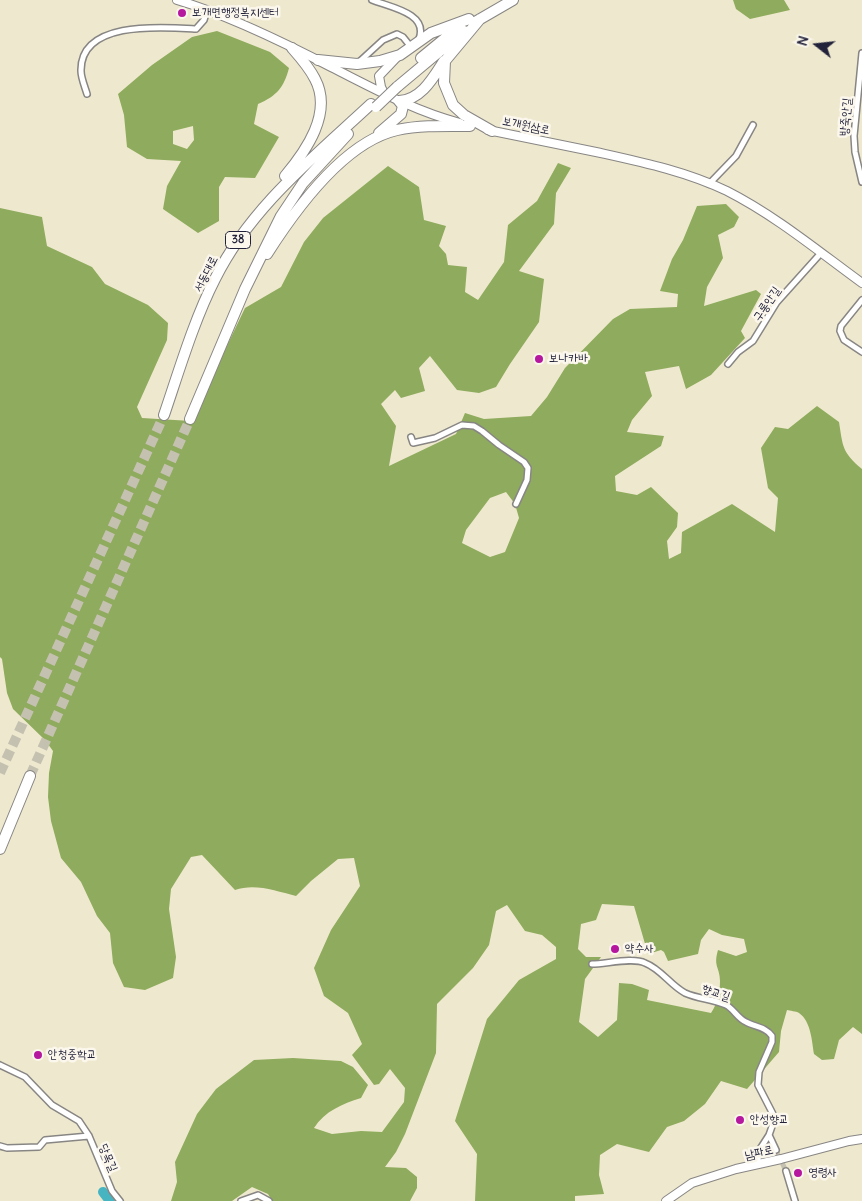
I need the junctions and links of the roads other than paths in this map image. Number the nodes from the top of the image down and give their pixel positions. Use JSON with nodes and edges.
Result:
{"nodes":[{"id":1,"x":177,"y":0,"type":"edge"},
{"id":2,"x":372,"y":0,"type":"edge"},
{"id":3,"x":498,"y":0,"type":"edge"},
{"id":4,"x":513,"y":0,"type":"edge"},
{"id":5,"x":207,"y":10,"type":"junction"},
{"id":6,"x":474,"y":19,"type":"junction"},
{"id":7,"x":415,"y":45,"type":"junction"},
{"id":8,"x":292,"y":48,"type":"junction"},
{"id":9,"x":862,"y":53,"type":"edge"},
{"id":10,"x":400,"y":55,"type":"junction"},
{"id":11,"x":318,"y":60,"type":"junction"},
{"id":12,"x":445,"y":61,"type":"junction"},
{"id":13,"x":357,"y":64,"type":"junction"},
{"id":14,"x":87,"y":94,"type":"dead end"},
{"id":15,"x":385,"y":95,"type":"junction"},
{"id":16,"x":399,"y":101,"type":"junction"},
{"id":17,"x":374,"y":105,"type":"junction"},
{"id":18,"x":753,"y":125,"type":"dead end"},
{"id":19,"x":470,"y":126,"type":"junction"},
{"id":20,"x":492,"y":131,"type":"junction"},
{"id":21,"x":374,"y":138,"type":"junction"},
{"id":22,"x":862,"y":182,"type":"edge"},
{"id":23,"x":709,"y":184,"type":"junction"},
{"id":24,"x":240,"y":236,"type":"junction"},
{"id":25,"x":821,"y":253,"type":"junction"},
{"id":26,"x":860,"y":280,"type":"edge"},
{"id":27,"x":245,"y":289,"type":"junction"},
{"id":28,"x":862,"y":300,"type":"edge"},
{"id":29,"x":862,"y":352,"type":"edge"},
{"id":30,"x":728,"y":364,"type":"dead end"},
{"id":31,"x":164,"y":415,"type":"tunnel mouth"},
{"id":32,"x":190,"y":419,"type":"tunnel mouth"},
{"id":33,"x":411,"y":437,"type":"dead end"},
{"id":34,"x":516,"y":504,"type":"dead end"},
{"id":35,"x":30,"y":776,"type":"tunnel mouth"},
{"id":36,"x":0,"y":848,"type":"edge"},
{"id":37,"x":592,"y":964,"type":"dead end"},
{"id":38,"x":0,"y":1065,"type":"edge"},
{"id":39,"x":769,"y":1135,"type":"junction"},
{"id":40,"x":88,"y":1136,"type":"junction"},
{"id":41,"x":862,"y":1139,"type":"edge"},
{"id":42,"x":0,"y":1146,"type":"edge"},
{"id":43,"x":776,"y":1150,"type":"tunnel mouth"},
{"id":44,"x":757,"y":1165,"type":"junction"},
{"id":45,"x":786,"y":1171,"type":"tunnel mouth"},
{"id":46,"x":120,"y":1201,"type":"edge"},
{"id":47,"x":241,"y":1201,"type":"edge"},
{"id":48,"x":269,"y":1201,"type":"edge"},
{"id":49,"x":666,"y":1201,"type":"edge"},
{"id":50,"x":795,"y":1201,"type":"edge"}],
"edges":[{"from":1,"to":5,"type":"main road","name":"보개원삼로"},
{"from":2,"to":7,"type":"street"},
{"from":3,"to":6,"type":"highway","number":"38"},
{"from":4,"to":6,"type":"highway","number":"38"},
{"from":5,"to":8,"type":"main road","name":"보개원삼로"},
{"from":5,"to":14,"type":"street"},
{"from":6,"to":7,"type":"highway"},
{"from":6,"to":12,"type":"highway"},
{"from":6,"to":17,"type":"highway","number":"38"},
{"from":7,"to":10,"type":"highway"},
{"from":7,"to":13,"type":"street"},
{"from":8,"to":11,"type":"main road","name":"보개원삼로"},
{"from":8,"to":24,"type":"highway"},
{"from":9,"to":22,"type":"street","name":"방죽안길"},
{"from":10,"to":13,"type":"highway"},
{"from":10,"to":15,"type":"main road"},
{"from":11,"to":13,"type":"highway"},
{"from":11,"to":15,"type":"main road","name":"보개원삼로"},
{"from":12,"to":16,"type":"highway"},
{"from":12,"to":20,"type":"highway"},
{"from":15,"to":16,"type":"main road","name":"보개원삼로"},
{"from":16,"to":19,"type":"main road","name":"보개원삼로"},
{"from":16,"to":21,"type":"highway"},
{"from":17,"to":24,"type":"highway","name":"서동대로","number":"38"},
{"from":17,"to":27,"type":"highway","number":"38"},
{"from":18,"to":23,"type":"street"},
{"from":19,"to":20,"type":"main road","name":"보개원삼로"},
{"from":19,"to":21,"type":"highway"},
{"from":20,"to":23,"type":"main road","name":"보개원삼로"},
{"from":21,"to":27,"type":"highway"},
{"from":23,"to":25,"type":"main road","name":"보개원삼로"},
{"from":24,"to":31,"type":"highway","name":"서동대로","number":"38"},
{"from":25,"to":26,"type":"main road","name":"보개원삼로"},
{"from":25,"to":30,"type":"street","name":"구롱안길"},
{"from":27,"to":32,"type":"highway","number":"38"},
{"from":28,"to":29,"type":"street"},
{"from":33,"to":34,"type":"street"},
{"from":35,"to":36,"type":"highway"},
{"from":37,"to":39,"type":"street","name":"향교길"},
{"from":38,"to":40,"type":"street","name":"당목길"},
{"from":39,"to":43,"type":"street"},
{"from":39,"to":44,"type":"street"},
{"from":40,"to":42,"type":"street"},
{"from":40,"to":46,"type":"street","name":"당목길"},
{"from":41,"to":44,"type":"main road","name":"남파로"},
{"from":44,"to":49,"type":"main road","name":"남파로"},
{"from":45,"to":50,"type":"street"},
{"from":47,"to":48,"type":"street"}]}
